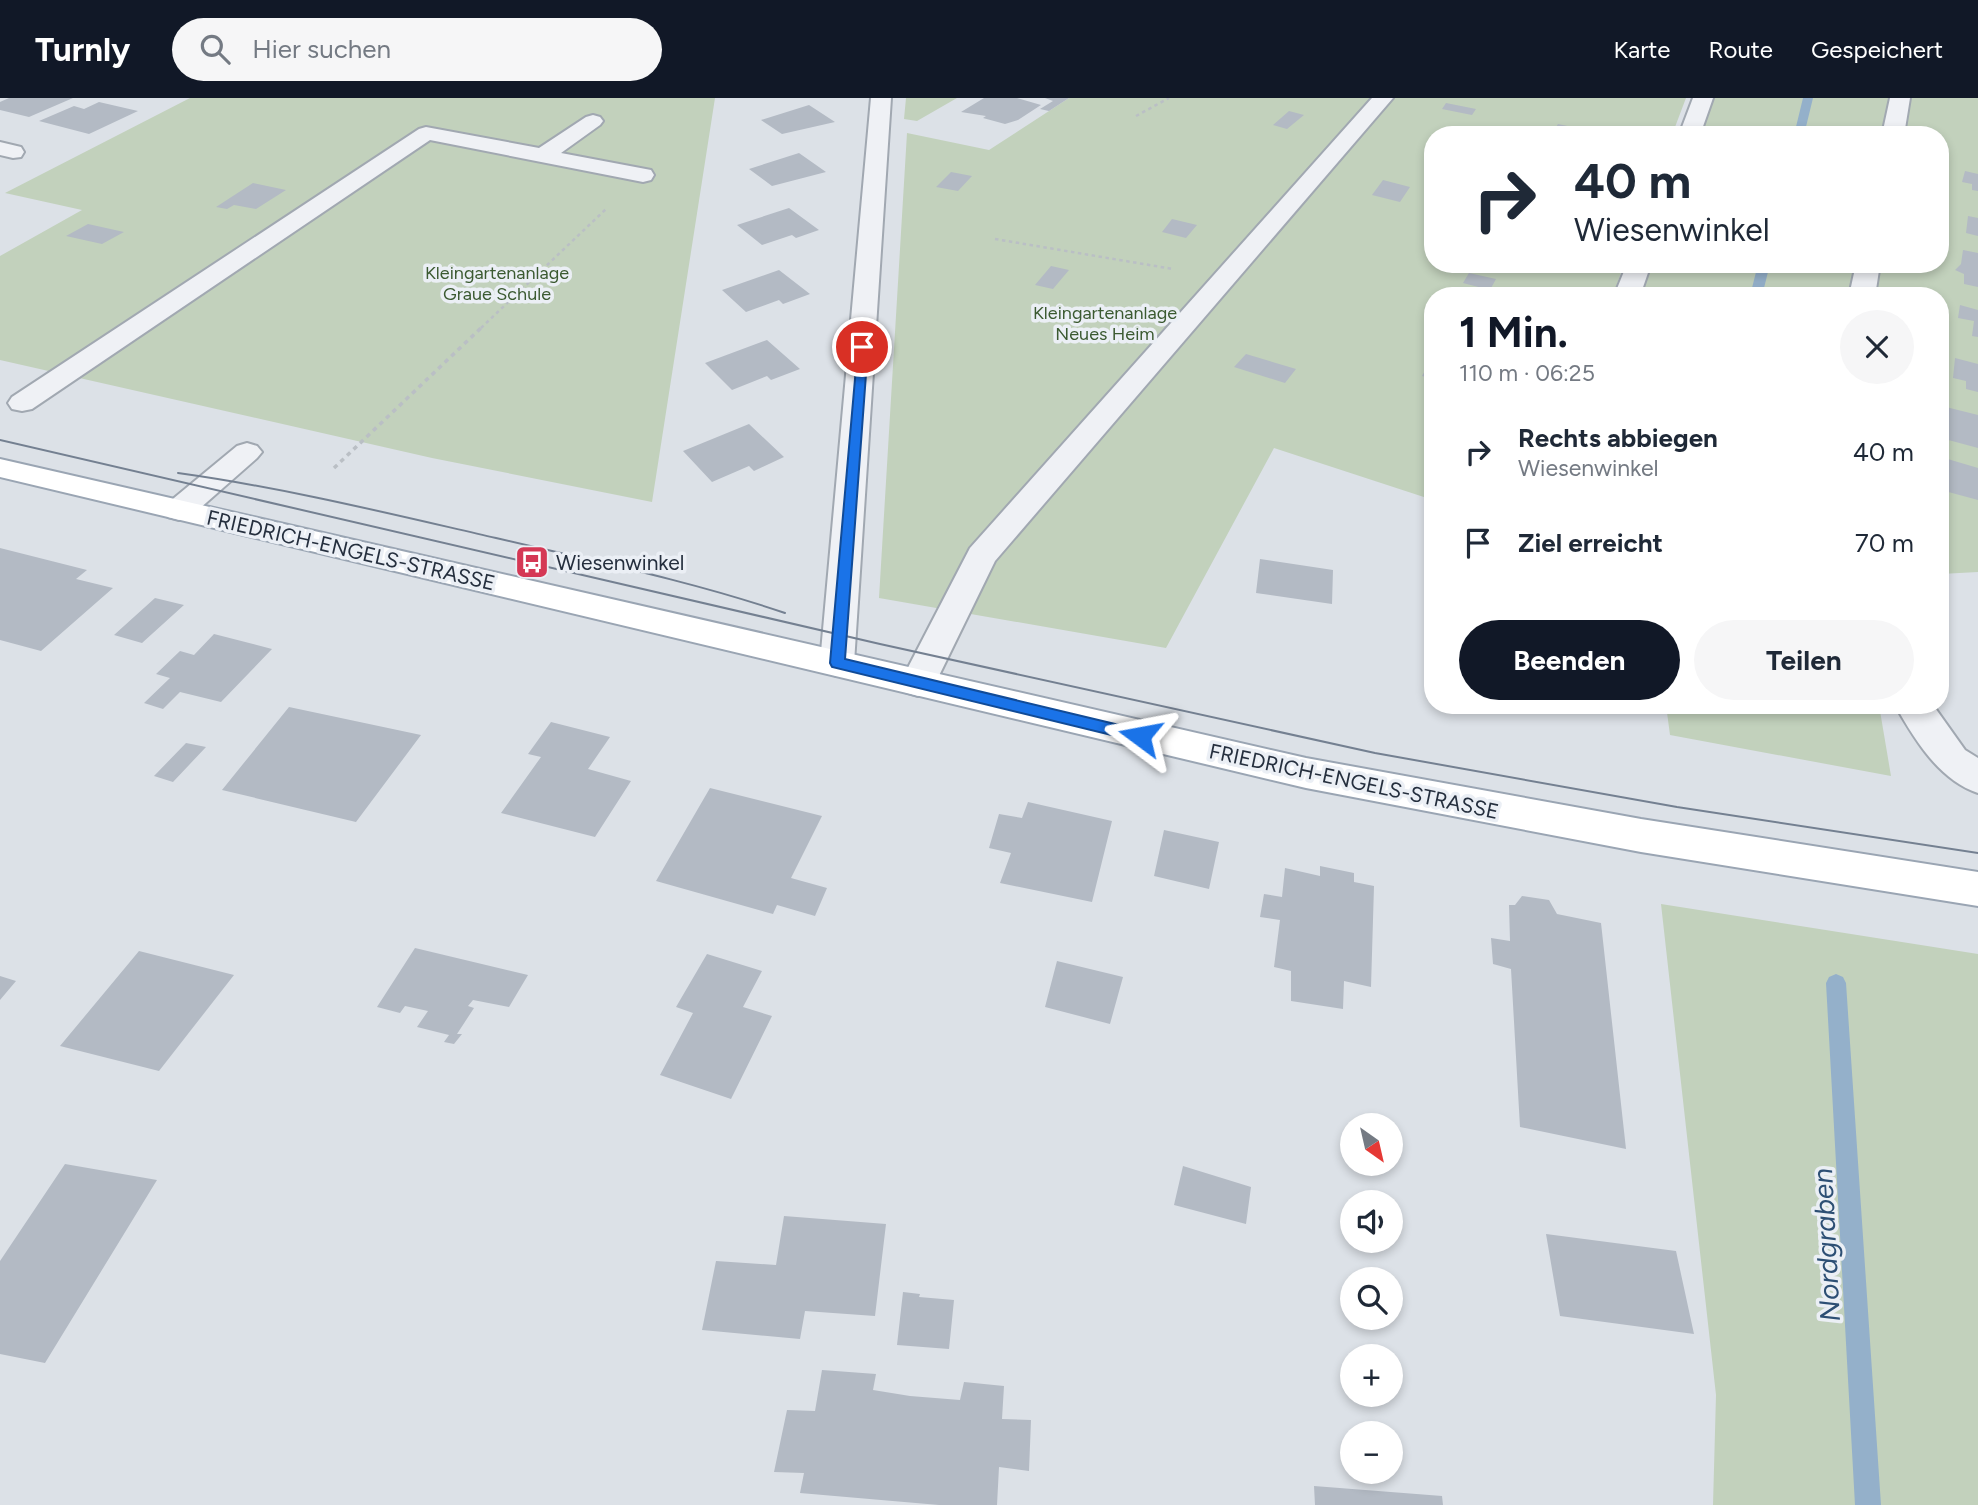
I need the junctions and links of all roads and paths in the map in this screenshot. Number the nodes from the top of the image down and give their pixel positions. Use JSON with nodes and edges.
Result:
{"nodes":[{"id":1,"x":881,"y":98,"type":"edge"},
{"id":2,"x":1169,"y":98,"type":"edge"},
{"id":3,"x":1383,"y":98,"type":"edge"},
{"id":4,"x":1703,"y":98,"type":"edge"},
{"id":5,"x":1900,"y":98,"type":"edge"},
{"id":6,"x":1136,"y":116,"type":"dead end"},
{"id":7,"x":593,"y":121,"type":"dead end"},
{"id":8,"x":1692,"y":126,"type":"edge"},
{"id":9,"x":1895,"y":126,"type":"edge"},
{"id":10,"x":542,"y":156,"type":"junction"},
{"id":11,"x":643,"y":175,"type":"joint"},
{"id":12,"x":995,"y":239,"type":"dead end"},
{"id":13,"x":1226,"y":278,"type":"junction"},
{"id":14,"x":22,"y":403,"type":"dead end"},
{"id":15,"x":247,"y":452,"type":"dead end"},
{"id":16,"x":0,"y":468,"type":"edge"},
{"id":17,"x":334,"y":468,"type":"dead end"},
{"id":18,"x":179,"y":510,"type":"junction"},
{"id":19,"x":837,"y":663,"type":"junction"},
{"id":20,"x":918,"y":683,"type":"junction"},
{"id":21,"x":1919,"y":714,"type":"edge"},
{"id":22,"x":1978,"y":778,"type":"edge"},
{"id":23,"x":1978,"y":889,"type":"edge"}],
"edges":[{"from":1,"to":19,"type":"street"},
{"from":2,"to":6,"type":"path"},
{"from":3,"to":13,"type":"street"},
{"from":4,"to":8,"type":"street"},
{"from":5,"to":9,"type":"street"},
{"from":7,"to":10,"type":"street"},
{"from":10,"to":11,"type":"street"},
{"from":10,"to":14,"type":"street"},
{"from":11,"to":17,"type":"path"},
{"from":12,"to":13,"type":"path"},
{"from":13,"to":20,"type":"street"},
{"from":15,"to":18,"type":"street"},
{"from":16,"to":18,"type":"main road","name":"FRIEDRICH-ENGELS-STRASSE"},
{"from":18,"to":19,"type":"main road","name":"FRIEDRICH-ENGELS-STRASSE"},
{"from":19,"to":20,"type":"main road","name":"FRIEDRICH-ENGELS-STRASSE"},
{"from":20,"to":23,"type":"main road","name":"FRIEDRICH-ENGELS-STRASSE"},
{"from":21,"to":22,"type":"street"}]}
